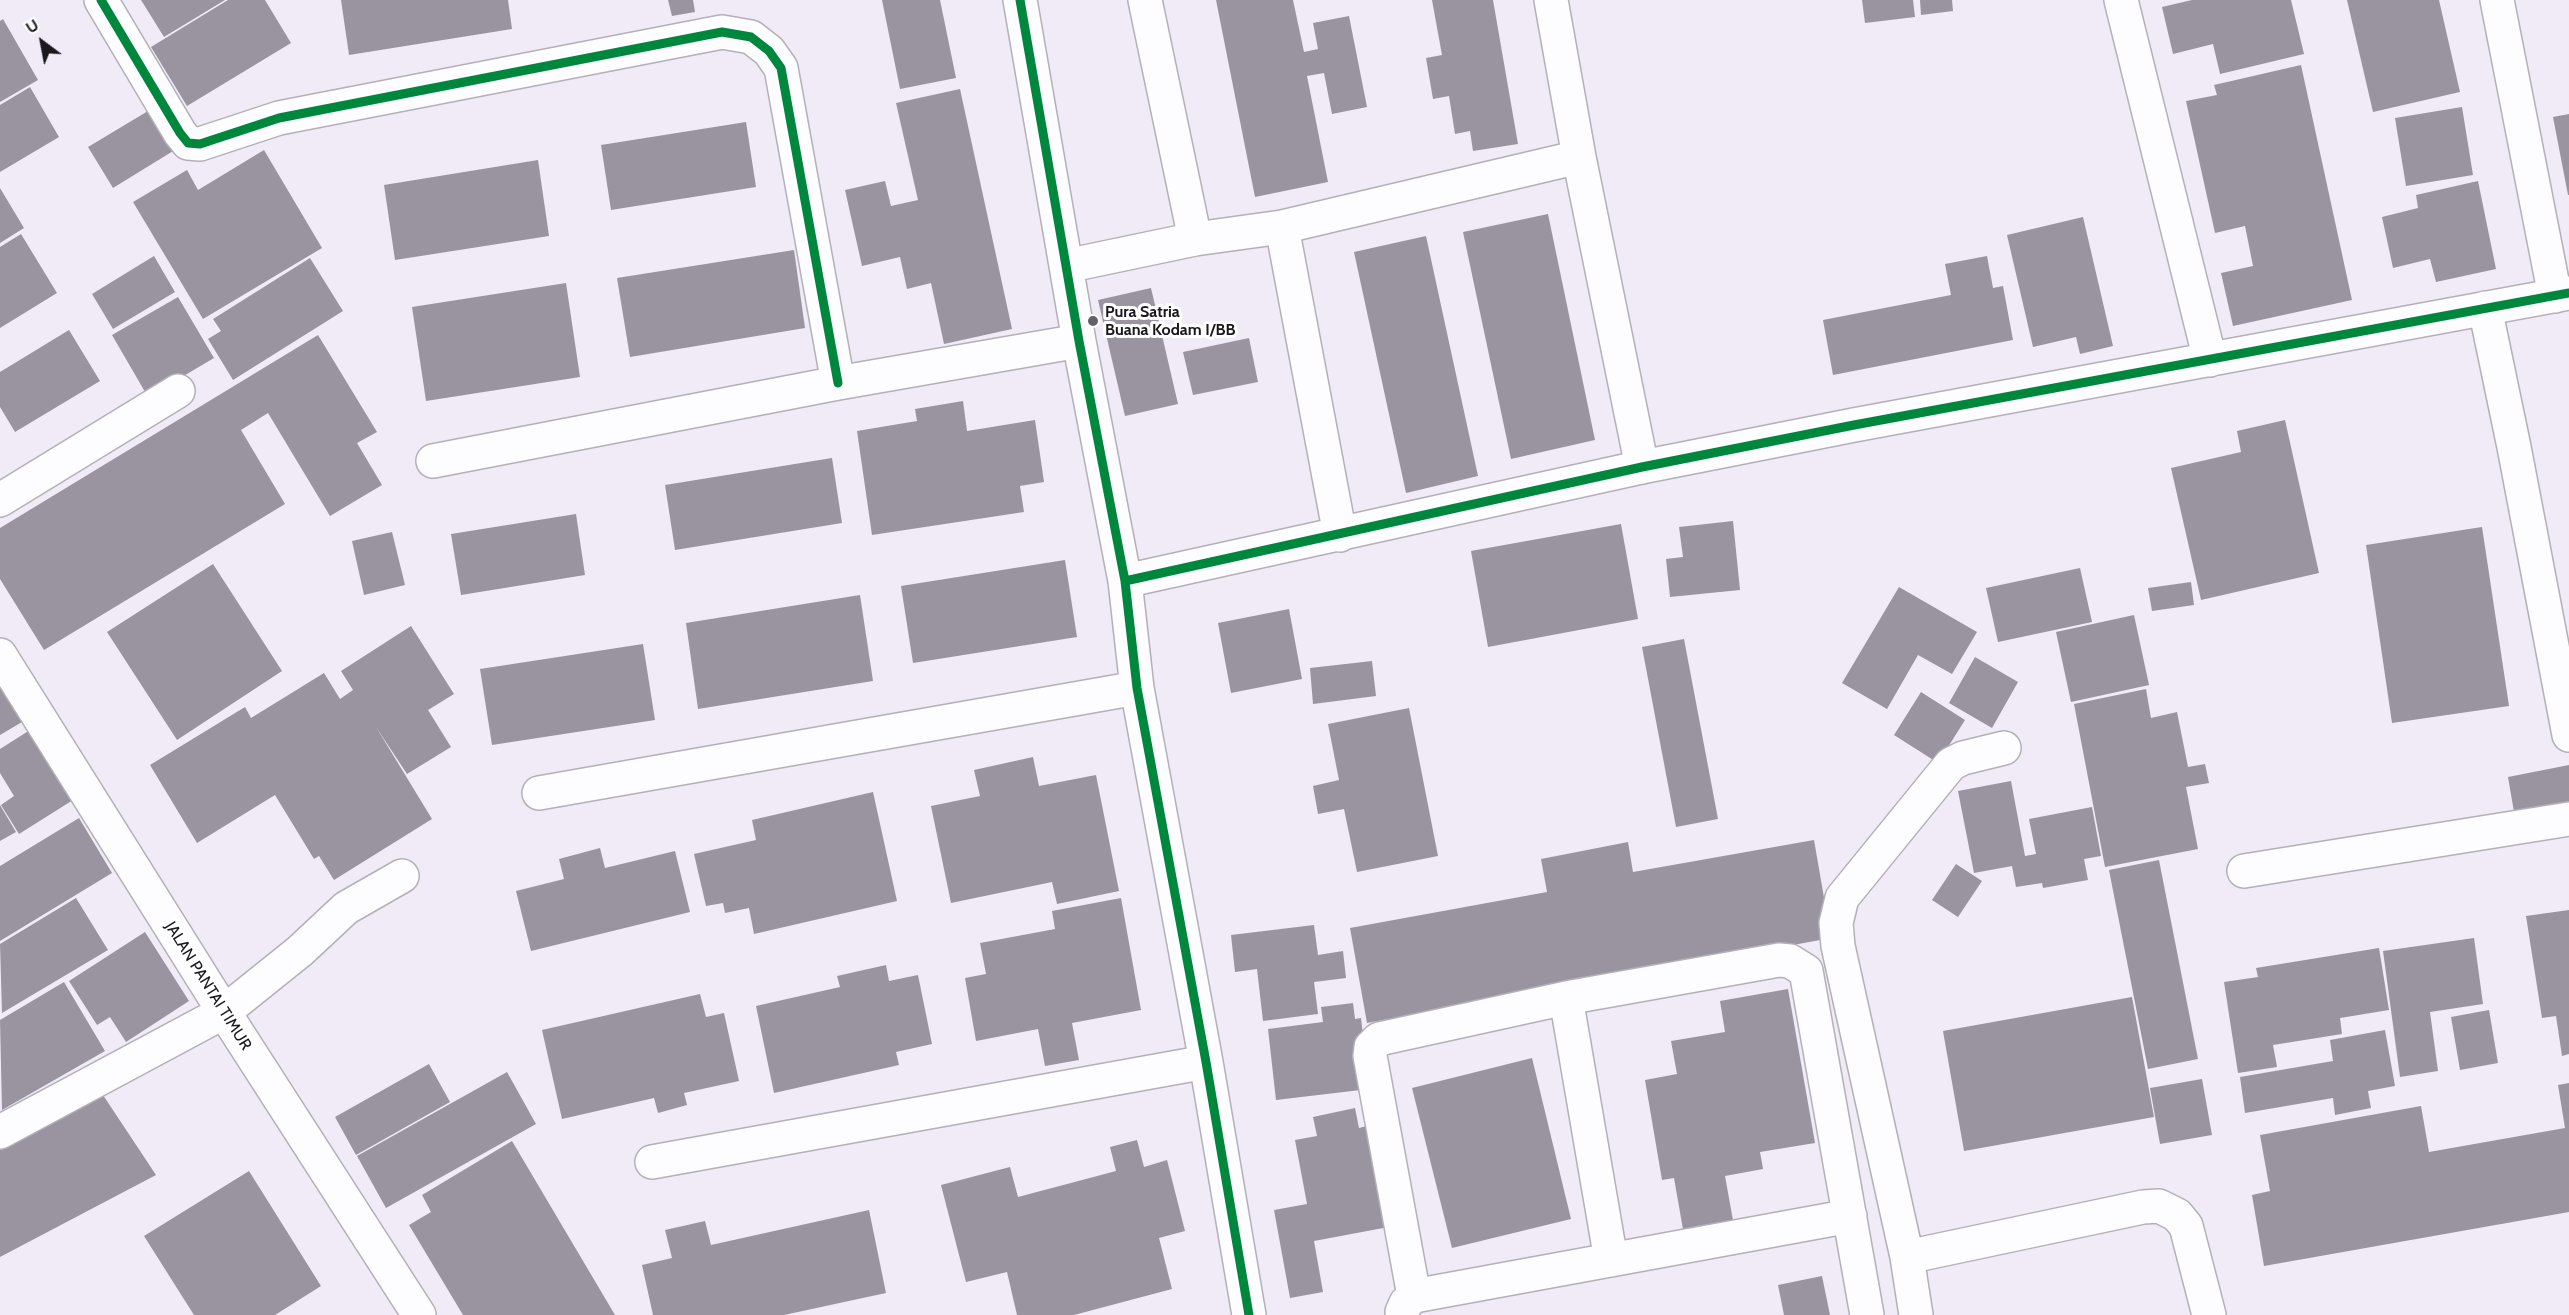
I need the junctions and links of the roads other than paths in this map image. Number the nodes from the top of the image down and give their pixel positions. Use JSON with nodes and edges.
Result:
{"nodes":[{"id":1,"x":101,"y":0,"type":"edge"},
{"id":2,"x":1020,"y":0,"type":"edge"},
{"id":3,"x":1145,"y":0,"type":"edge"},
{"id":4,"x":1551,"y":0,"type":"edge"},
{"id":5,"x":2121,"y":0,"type":"edge"},
{"id":6,"x":2497,"y":0,"type":"edge"},
{"id":7,"x":1579,"y":157,"type":"junction"},
{"id":8,"x":1282,"y":227,"type":"junction"},
{"id":9,"x":1195,"y":239,"type":"junction"},
{"id":10,"x":1066,"y":266,"type":"junction"},
{"id":11,"x":2562,"y":294,"type":"edge"},
{"id":12,"x":2485,"y":308,"type":"junction"},
{"id":13,"x":1079,"y":341,"type":"junction"},
{"id":14,"x":2210,"y":360,"type":"junction"},
{"id":15,"x":838,"y":383,"type":"junction"},
{"id":16,"x":178,"y":391,"type":"dead end"},
{"id":17,"x":433,"y":461,"type":"dead end"},
{"id":18,"x":1642,"y":467,"type":"junction"},
{"id":19,"x":0,"y":500,"type":"edge"},
{"id":20,"x":1340,"y":535,"type":"junction"},
{"id":21,"x":1125,"y":581,"type":"junction"},
{"id":22,"x":0,"y":655,"type":"edge"},
{"id":23,"x":1137,"y":688,"type":"junction"},
{"id":24,"x":2569,"y":735,"type":"edge"},
{"id":25,"x":2004,"y":748,"type":"dead end"},
{"id":26,"x":539,"y":794,"type":"dead end"},
{"id":27,"x":2569,"y":819,"type":"edge"},
{"id":28,"x":2244,"y":871,"type":"dead end"},
{"id":29,"x":402,"y":876,"type":"dead end"},
{"id":30,"x":1566,"y":998,"type":"junction"},
{"id":31,"x":224,"y":1012,"type":"junction"},
{"id":32,"x":1206,"y":1062,"type":"junction"},
{"id":33,"x":0,"y":1132,"type":"edge"},
{"id":34,"x":652,"y":1162,"type":"dead end"},
{"id":35,"x":1850,"y":1216,"type":"junction"},
{"id":36,"x":1906,"y":1257,"type":"junction"},
{"id":37,"x":1611,"y":1260,"type":"junction"},
{"id":38,"x":1408,"y":1306,"type":"edge"},
{"id":39,"x":419,"y":1315,"type":"edge"},
{"id":40,"x":1249,"y":1315,"type":"edge"},
{"id":41,"x":1867,"y":1315,"type":"edge"},
{"id":42,"x":1916,"y":1315,"type":"edge"},
{"id":43,"x":2209,"y":1315,"type":"edge"}],
"edges":[{"from":1,"to":15,"type":"street"},
{"from":2,"to":10,"type":"street"},
{"from":3,"to":9,"type":"street"},
{"from":4,"to":7,"type":"street"},
{"from":5,"to":14,"type":"street"},
{"from":6,"to":11,"type":"street"},
{"from":7,"to":8,"type":"street"},
{"from":7,"to":18,"type":"street"},
{"from":8,"to":9,"type":"street"},
{"from":8,"to":20,"type":"street"},
{"from":9,"to":10,"type":"street"},
{"from":10,"to":13,"type":"street"},
{"from":11,"to":12,"type":"street"},
{"from":12,"to":14,"type":"street"},
{"from":12,"to":24,"type":"street"},
{"from":13,"to":15,"type":"street"},
{"from":13,"to":21,"type":"street"},
{"from":14,"to":18,"type":"street"},
{"from":15,"to":17,"type":"street"},
{"from":16,"to":19,"type":"street"},
{"from":18,"to":20,"type":"street"},
{"from":20,"to":21,"type":"street"},
{"from":21,"to":23,"type":"street"},
{"from":22,"to":31,"type":"street","name":"JALAN PANTAI TIMUR"},
{"from":23,"to":26,"type":"street"},
{"from":23,"to":32,"type":"street"},
{"from":25,"to":36,"type":"street"},
{"from":27,"to":28,"type":"street"},
{"from":29,"to":31,"type":"street"},
{"from":30,"to":35,"type":"street"},
{"from":30,"to":37,"type":"street"},
{"from":30,"to":38,"type":"street"},
{"from":31,"to":33,"type":"street"},
{"from":31,"to":39,"type":"street","name":"JALAN PANTAI TIMUR"},
{"from":32,"to":34,"type":"street"},
{"from":32,"to":40,"type":"street"},
{"from":35,"to":37,"type":"street"},
{"from":35,"to":41,"type":"street"},
{"from":36,"to":42,"type":"street"},
{"from":36,"to":43,"type":"street"},
{"from":37,"to":38,"type":"street"}]}
